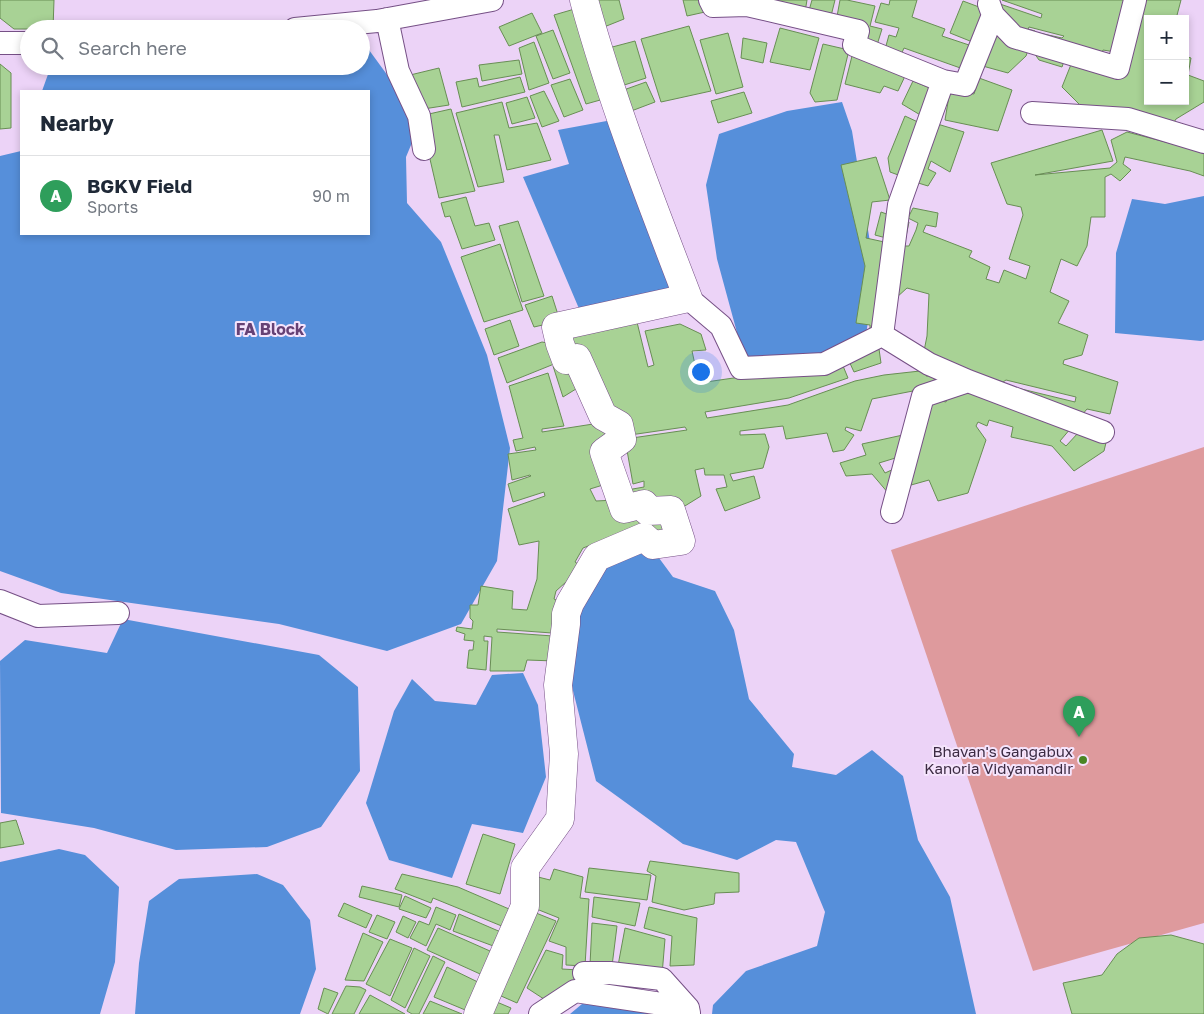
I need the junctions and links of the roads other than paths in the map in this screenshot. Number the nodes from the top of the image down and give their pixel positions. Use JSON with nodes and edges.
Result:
{"nodes":[{"id":1,"x":492,"y":0,"type":"edge"},
{"id":2,"x":584,"y":0,"type":"edge"},
{"id":3,"x":710,"y":0,"type":"edge"},
{"id":4,"x":1135,"y":0,"type":"edge"},
{"id":5,"x":990,"y":7,"type":"edge"},
{"id":6,"x":382,"y":13,"type":"edge"},
{"id":7,"x":344,"y":20,"type":"edge"},
{"id":8,"x":0,"y":43,"type":"edge"},
{"id":9,"x":20,"y":43,"type":"edge"},
{"id":10,"x":943,"y":81,"type":"junction"},
{"id":11,"x":1032,"y":113,"type":"dead end"},
{"id":12,"x":1204,"y":142,"type":"edge"},
{"id":13,"x":424,"y":149,"type":"dead end"},
{"id":14,"x":688,"y":298,"type":"junction"},
{"id":15,"x":882,"y":335,"type":"junction"},
{"id":16,"x":968,"y":381,"type":"junction"},
{"id":17,"x":1103,"y":432,"type":"dead end"},
{"id":18,"x":892,"y":512,"type":"dead end"},
{"id":19,"x":0,"y":601,"type":"edge"},
{"id":20,"x":118,"y":613,"type":"dead end"},
{"id":21,"x":584,"y":973,"type":"dead end"},
{"id":22,"x":689,"y":1011,"type":"edge"},
{"id":23,"x":478,"y":1014,"type":"edge"},
{"id":24,"x":540,"y":1014,"type":"edge"}],
"edges":[{"from":1,"to":6,"type":"lane"},
{"from":2,"to":14,"type":"street"},
{"from":3,"to":10,"type":"lane"},
{"from":4,"to":5,"type":"lane"},
{"from":5,"to":10,"type":"lane"},
{"from":6,"to":7,"type":"lane"},
{"from":6,"to":13,"type":"lane"},
{"from":8,"to":9,"type":"lane"},
{"from":10,"to":15,"type":"lane"},
{"from":11,"to":12,"type":"lane"},
{"from":14,"to":15,"type":"lane"},
{"from":14,"to":23,"type":"street"},
{"from":15,"to":16,"type":"lane"},
{"from":16,"to":17,"type":"lane"},
{"from":16,"to":18,"type":"lane"},
{"from":19,"to":20,"type":"lane"},
{"from":21,"to":22,"type":"lane"},
{"from":22,"to":24,"type":"lane"}]}
